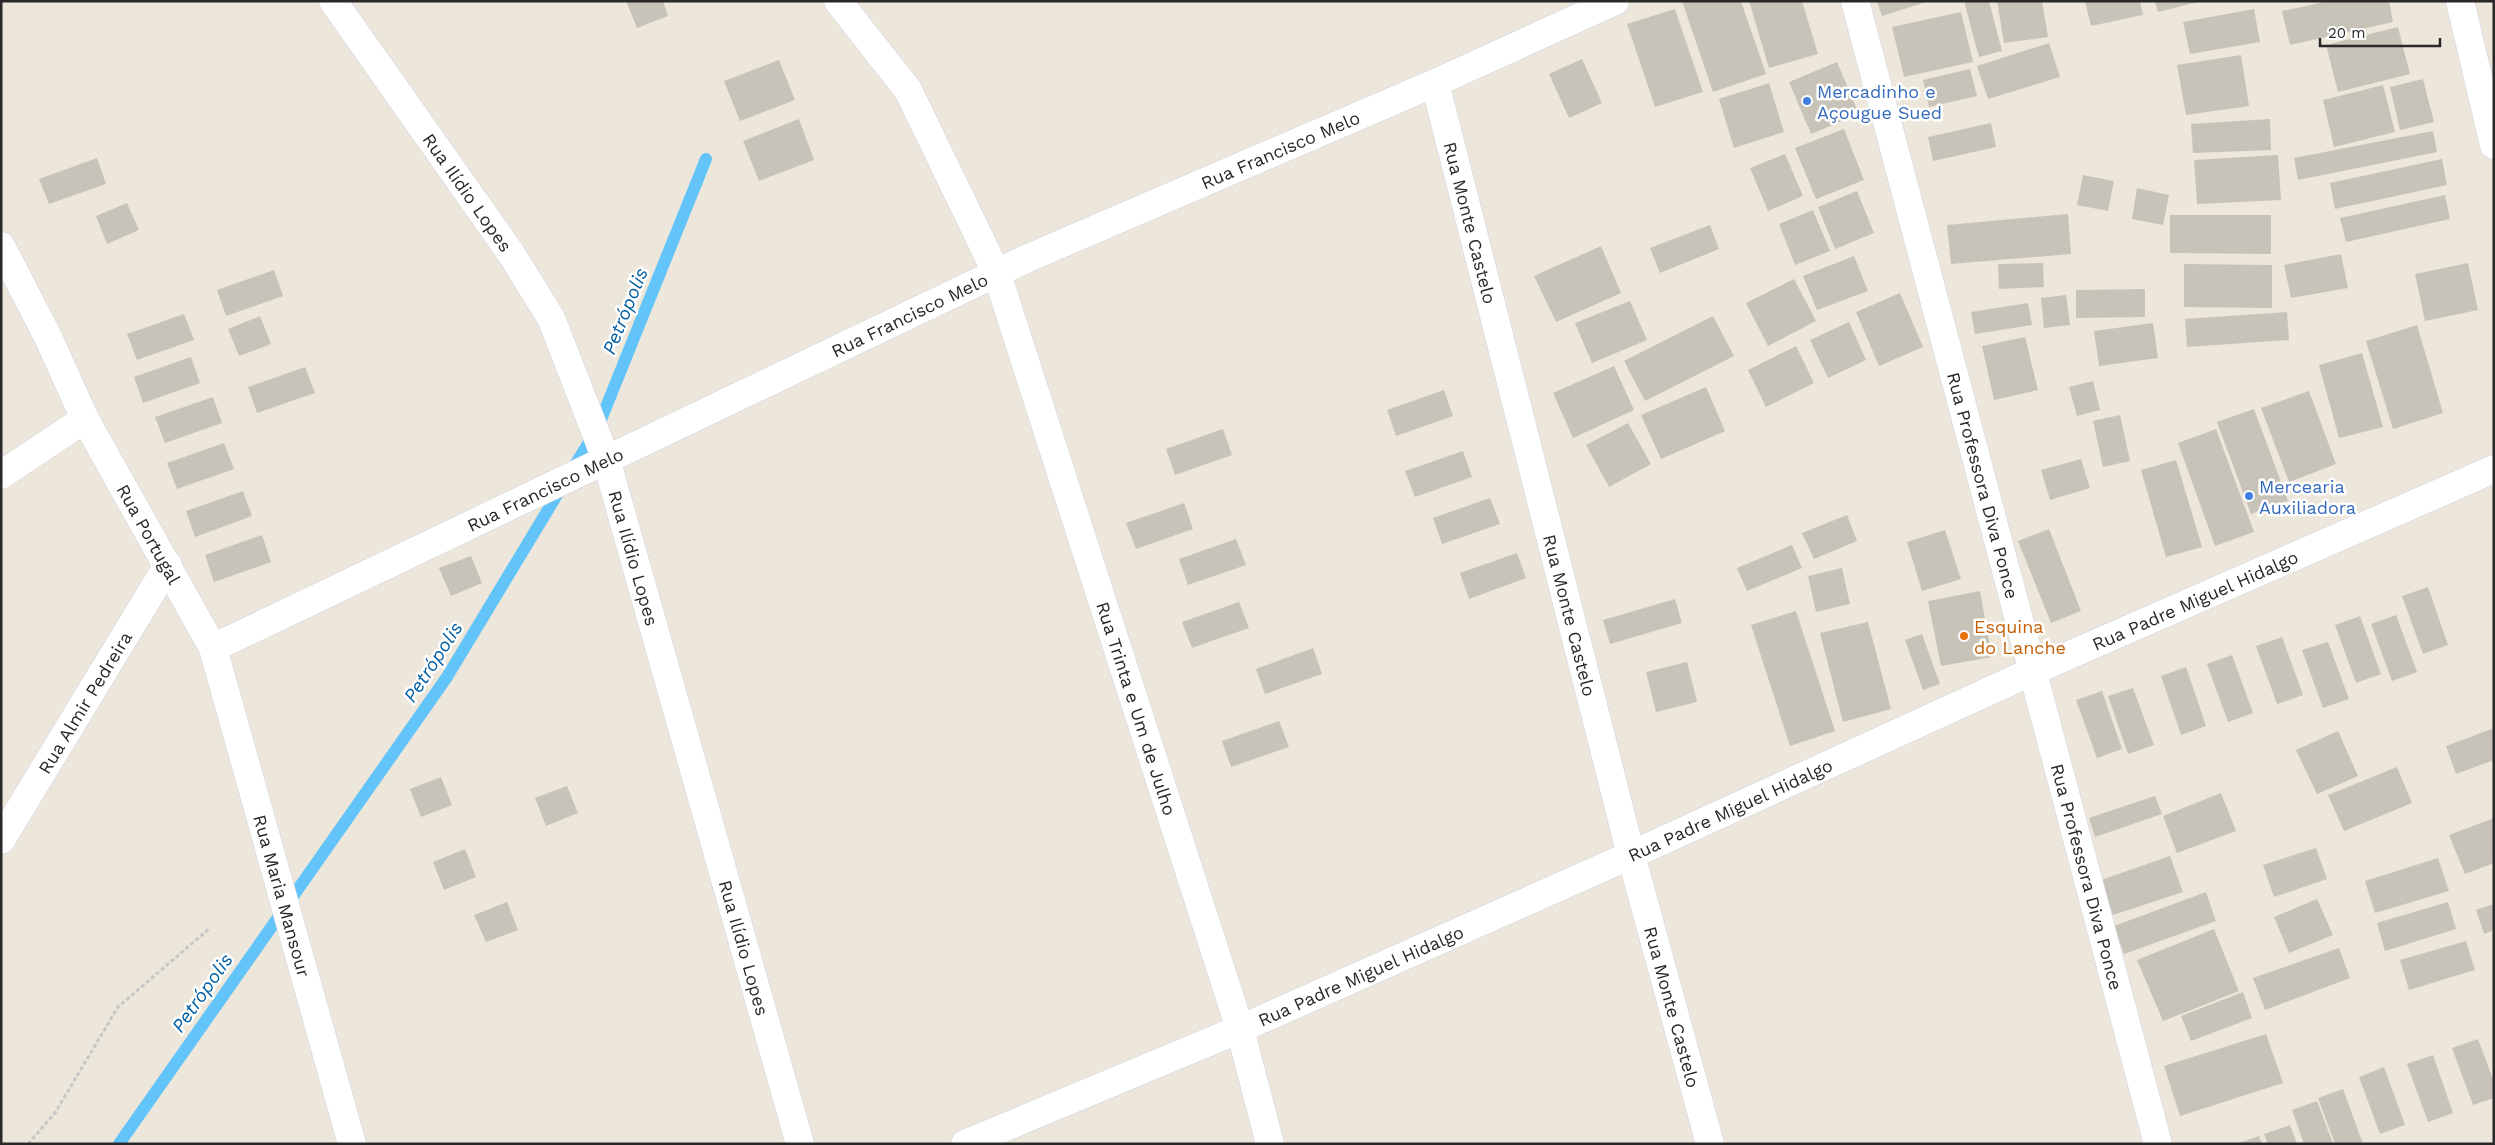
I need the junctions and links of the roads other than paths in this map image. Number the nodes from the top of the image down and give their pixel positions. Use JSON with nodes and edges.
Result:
{"nodes":[{"id":1,"x":333,"y":1,"type":"edge"},
{"id":2,"x":838,"y":1,"type":"edge"},
{"id":3,"x":1615,"y":1,"type":"edge"},
{"id":4,"x":1856,"y":1,"type":"edge"},
{"id":5,"x":2460,"y":1,"type":"edge"},
{"id":6,"x":1436,"y":84,"type":"junction"},
{"id":7,"x":2494,"y":145,"type":"edge"},
{"id":8,"x":1,"y":246,"type":"edge"},
{"id":9,"x":997,"y":274,"type":"junction"},
{"id":10,"x":85,"y":419,"type":"junction"},
{"id":11,"x":606,"y":459,"type":"junction"},
{"id":12,"x":2494,"y":469,"type":"edge"},
{"id":13,"x":1,"y":475,"type":"edge"},
{"id":14,"x":168,"y":565,"type":"junction"},
{"id":15,"x":213,"y":648,"type":"junction"},
{"id":16,"x":2033,"y":671,"type":"junction"},
{"id":17,"x":1,"y":840,"type":"edge"},
{"id":18,"x":1631,"y":856,"type":"junction"},
{"id":19,"x":1240,"y":1029,"type":"junction"},
{"id":20,"x":352,"y":1144,"type":"edge"},
{"id":21,"x":800,"y":1144,"type":"edge"},
{"id":22,"x":965,"y":1144,"type":"edge"},
{"id":23,"x":1270,"y":1144,"type":"edge"},
{"id":24,"x":1710,"y":1144,"type":"edge"},
{"id":25,"x":2158,"y":1144,"type":"edge"}],
"edges":[{"from":1,"to":11,"type":"street","name":"Rua Ilídio Lopes"},
{"from":2,"to":9,"type":"street","name":"Rua Trinta e Um de Julho"},
{"from":3,"to":6,"type":"street","name":"Rua Francisco Melo"},
{"from":4,"to":16,"type":"street","name":"Rua Professora Diva Ponce"},
{"from":5,"to":7,"type":"street"},
{"from":6,"to":9,"type":"street","name":"Rua Francisco Melo"},
{"from":6,"to":18,"type":"street","name":"Rua Monte Castelo"},
{"from":8,"to":10,"type":"street","name":"Rua Portugal"},
{"from":9,"to":11,"type":"street","name":"Rua Francisco Melo"},
{"from":9,"to":19,"type":"street","name":"Rua Trinta e Um de Julho"},
{"from":10,"to":13,"type":"street"},
{"from":10,"to":14,"type":"street","name":"Rua Portugal"},
{"from":11,"to":15,"type":"street","name":"Rua Francisco Melo"},
{"from":11,"to":21,"type":"street","name":"Rua Ilídio Lopes"},
{"from":12,"to":16,"type":"street","name":"Rua Padre Miguel Hidalgo"},
{"from":14,"to":15,"type":"street","name":"Rua Portugal"},
{"from":14,"to":17,"type":"street","name":"Rua Almir Pedreira"},
{"from":15,"to":20,"type":"street","name":"Rua Maria Mansour"},
{"from":16,"to":18,"type":"street","name":"Rua Padre Miguel Hidalgo"},
{"from":16,"to":25,"type":"street","name":"Rua Professora Diva Ponce"},
{"from":18,"to":19,"type":"street","name":"Rua Padre Miguel Hidalgo"},
{"from":18,"to":24,"type":"street","name":"Rua Monte Castelo"},
{"from":19,"to":22,"type":"street","name":"Rua Padre Miguel Hidalgo"},
{"from":19,"to":23,"type":"street","name":"Rua Trinta e Um de Julho"}]}
